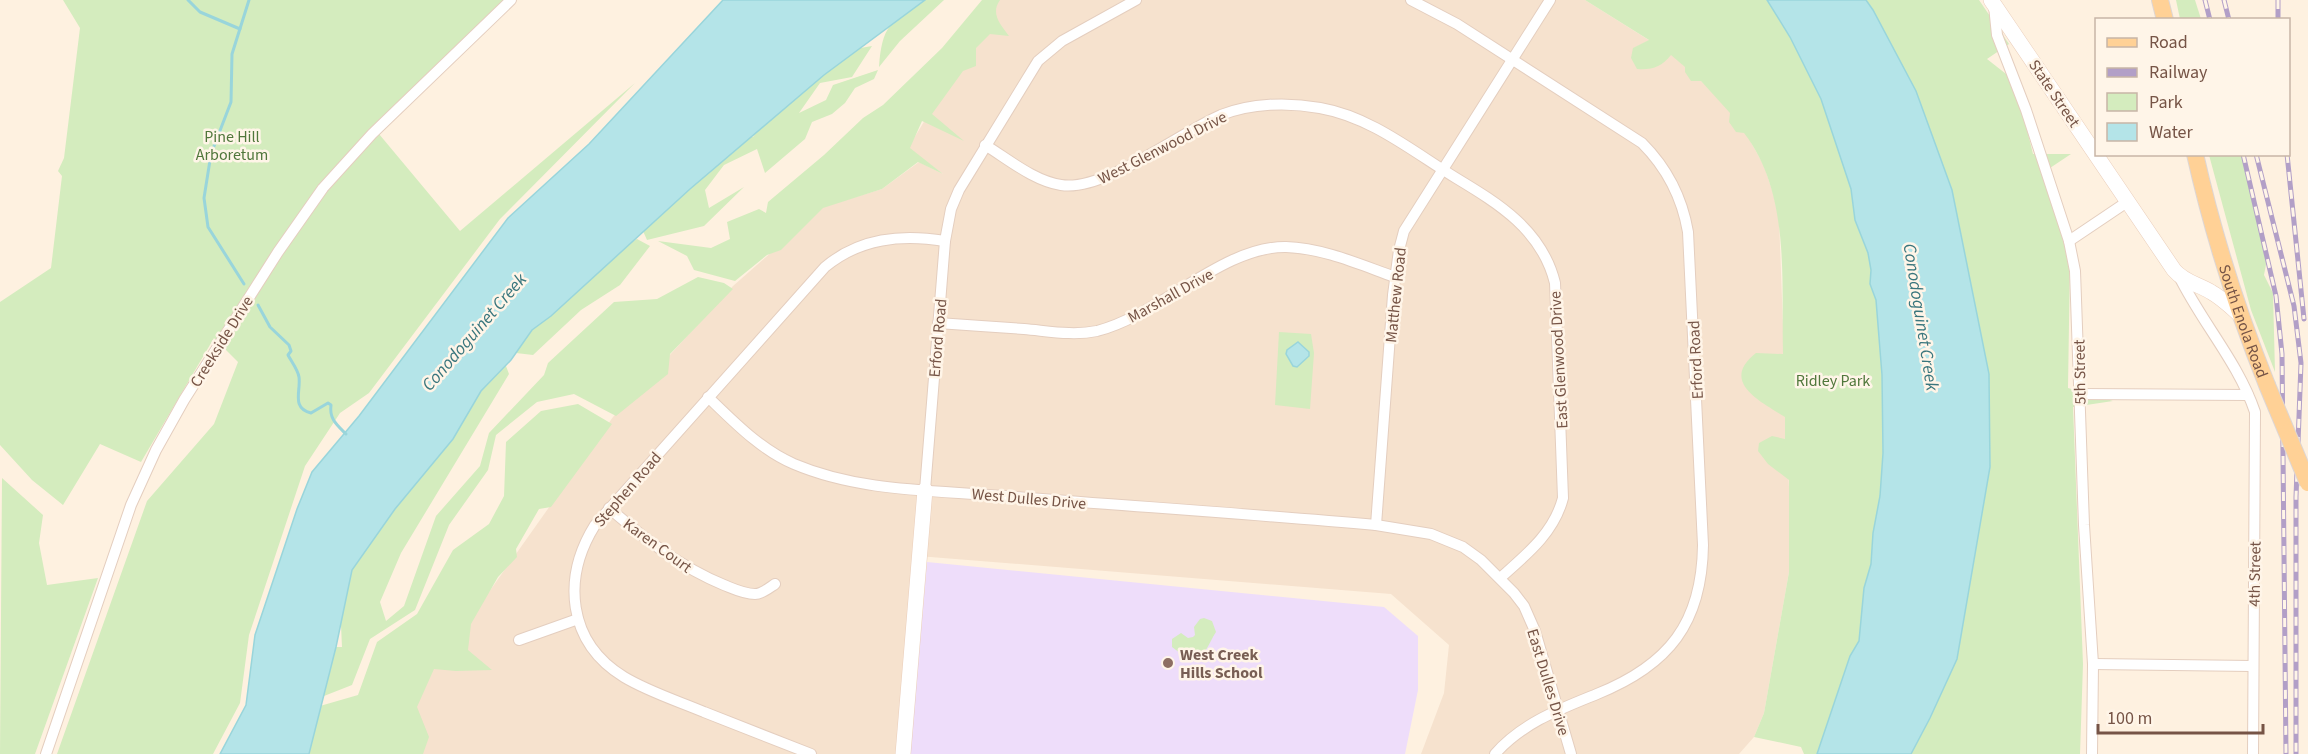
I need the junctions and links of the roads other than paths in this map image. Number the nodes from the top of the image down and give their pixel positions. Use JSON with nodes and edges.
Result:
{"nodes":[{"id":1,"x":511,"y":0,"type":"edge"},
{"id":2,"x":1136,"y":0,"type":"edge"},
{"id":3,"x":1411,"y":0,"type":"edge"},
{"id":4,"x":1550,"y":0,"type":"edge"},
{"id":5,"x":2160,"y":0,"type":"edge"},
{"id":6,"x":1993,"y":2,"type":"edge"},
{"id":7,"x":2164,"y":18,"type":"edge"},
{"id":8,"x":1512,"y":59,"type":"junction"},
{"id":9,"x":985,"y":145,"type":"junction"},
{"id":10,"x":2095,"y":154,"type":"edge"},
{"id":11,"x":2096,"y":156,"type":"edge"},
{"id":12,"x":2195,"y":156,"type":"edge"},
{"id":13,"x":1441,"y":169,"type":"junction"},
{"id":14,"x":2127,"y":202,"type":"junction"},
{"id":15,"x":945,"y":241,"type":"junction"},
{"id":16,"x":2069,"y":241,"type":"junction"},
{"id":17,"x":1395,"y":277,"type":"junction"},
{"id":18,"x":2185,"y":279,"type":"junction"},
{"id":19,"x":2228,"y":279,"type":"junction"},
{"id":20,"x":2241,"y":316,"type":"junction"},
{"id":21,"x":938,"y":323,"type":"junction"},
{"id":22,"x":2080,"y":394,"type":"junction"},
{"id":23,"x":2248,"y":395,"type":"junction"},
{"id":24,"x":708,"y":397,"type":"junction"},
{"id":25,"x":2308,"y":483,"type":"edge"},
{"id":26,"x":925,"y":490,"type":"junction"},
{"id":27,"x":609,"y":508,"type":"junction"},
{"id":28,"x":1376,"y":525,"type":"junction"},
{"id":29,"x":1500,"y":578,"type":"junction"},
{"id":30,"x":775,"y":584,"type":"dead end"},
{"id":31,"x":578,"y":619,"type":"junction"},
{"id":32,"x":519,"y":640,"type":"dead end"},
{"id":33,"x":2093,"y":664,"type":"junction"},
{"id":34,"x":2252,"y":666,"type":"junction"},
{"id":35,"x":1558,"y":711,"type":"junction"},
{"id":36,"x":46,"y":754,"type":"edge"},
{"id":37,"x":811,"y":754,"type":"edge"},
{"id":38,"x":903,"y":754,"type":"edge"},
{"id":39,"x":1495,"y":754,"type":"edge"},
{"id":40,"x":1571,"y":754,"type":"edge"},
{"id":41,"x":2091,"y":754,"type":"edge"},
{"id":42,"x":2253,"y":754,"type":"edge"}],
"edges":[{"from":1,"to":36,"type":"street","name":"Creekside Drive"},
{"from":2,"to":9,"type":"street","name":"Erford Road"},
{"from":3,"to":8,"type":"street","name":"Erford Road"},
{"from":4,"to":8,"type":"street","name":"Matthew Road"},
{"from":5,"to":7,"type":"main road"},
{"from":6,"to":10,"type":"main road","name":"State Street"},
{"from":6,"to":16,"type":"street","name":"5th Street"},
{"from":8,"to":13,"type":"street","name":"Matthew Road"},
{"from":8,"to":35,"type":"street","name":"Erford Road"},
{"from":9,"to":13,"type":"street","name":"West Glenwood Drive"},
{"from":9,"to":15,"type":"street","name":"Erford Road"},
{"from":11,"to":14,"type":"main road","name":"State Street"},
{"from":12,"to":19,"type":"main road","name":"South Enola Road"},
{"from":13,"to":17,"type":"street","name":"Matthew Road"},
{"from":13,"to":29,"type":"street","name":"East Glenwood Drive"},
{"from":14,"to":16,"type":"street"},
{"from":14,"to":18,"type":"main road","name":"State Street"},
{"from":15,"to":21,"type":"street","name":"Erford Road"},
{"from":15,"to":24,"type":"street","name":"Stephen Road"},
{"from":16,"to":22,"type":"street","name":"5th Street"},
{"from":17,"to":21,"type":"street","name":"Marshall Drive"},
{"from":17,"to":28,"type":"street","name":"Matthew Road"},
{"from":18,"to":19,"type":"main road"},
{"from":18,"to":20,"type":"main road","name":"State Street"},
{"from":18,"to":23,"type":"street","name":"State Street"},
{"from":19,"to":20,"type":"main road","name":"South Enola Road"},
{"from":20,"to":25,"type":"main road","name":"South Enola Road","bridge":true},
{"from":21,"to":26,"type":"street","name":"Erford Road"},
{"from":22,"to":23,"type":"street"},
{"from":22,"to":33,"type":"street","name":"5th Street"},
{"from":23,"to":34,"type":"street","name":"4th Street"},
{"from":24,"to":26,"type":"street","name":"West Dulles Drive"},
{"from":24,"to":27,"type":"street","name":"Stephen Road"},
{"from":26,"to":28,"type":"street","name":"West Dulles Drive"},
{"from":26,"to":38,"type":"main road","name":"Erford Road"},
{"from":27,"to":30,"type":"street","name":"Karen Court"},
{"from":27,"to":31,"type":"street","name":"Stephen Road"},
{"from":28,"to":29,"type":"street","name":"East Dulles Drive"},
{"from":29,"to":35,"type":"street","name":"East Dulles Drive"},
{"from":31,"to":32,"type":"street"},
{"from":31,"to":37,"type":"street","name":"Stephen Road"},
{"from":33,"to":34,"type":"street"},
{"from":33,"to":41,"type":"street","name":"5th Street"},
{"from":34,"to":42,"type":"street","name":"4th Street"},
{"from":35,"to":39,"type":"street","name":"Erford Road"},
{"from":35,"to":40,"type":"street","name":"East Dulles Drive"}]}
